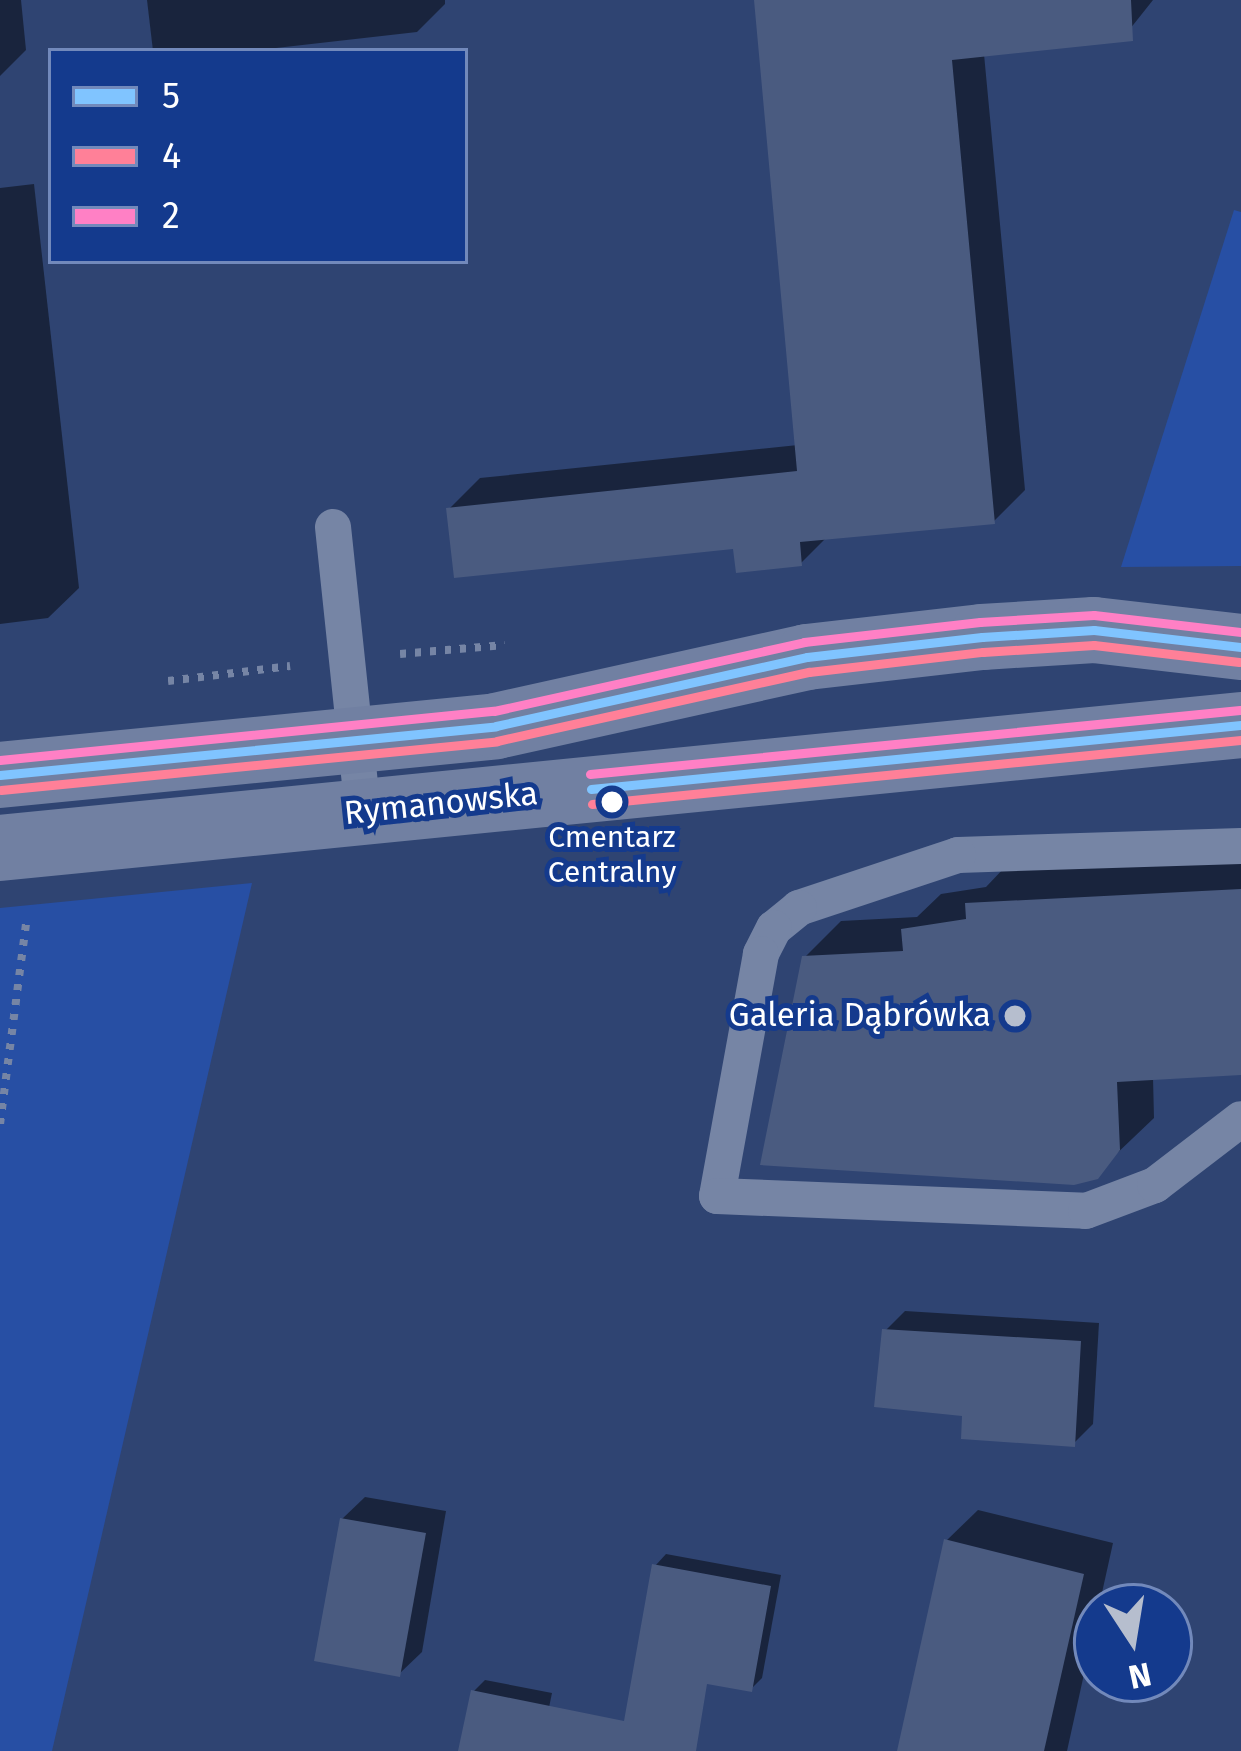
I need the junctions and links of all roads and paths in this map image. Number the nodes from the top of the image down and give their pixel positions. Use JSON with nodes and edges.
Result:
{"nodes":[{"id":1,"x":333,"y":527,"type":"dead end"},
{"id":2,"x":1241,"y":647,"type":"edge"},
{"id":3,"x":1241,"y":724,"type":"edge"},
{"id":4,"x":359,"y":740,"type":"junction"},
{"id":5,"x":0,"y":775,"type":"edge"},
{"id":6,"x":363,"y":812,"type":"junction"},
{"id":7,"x":1241,"y":846,"type":"edge"},
{"id":8,"x":0,"y":848,"type":"edge"},
{"id":9,"x":29,"y":905,"type":"dead end"},
{"id":10,"x":1241,"y":1119,"type":"edge"},
{"id":11,"x":0,"y":1124,"type":"edge"}],
"edges":[{"from":1,"to":4,"type":"lane"},
{"from":2,"to":4,"type":"main road"},
{"from":3,"to":6,"type":"main road","name":"Rymanowska"},
{"from":4,"to":5,"type":"main road"},
{"from":4,"to":6,"type":"lane"},
{"from":6,"to":8,"type":"main road","name":"Rymanowska"},
{"from":7,"to":10,"type":"lane"},
{"from":9,"to":11,"type":"path"}]}
